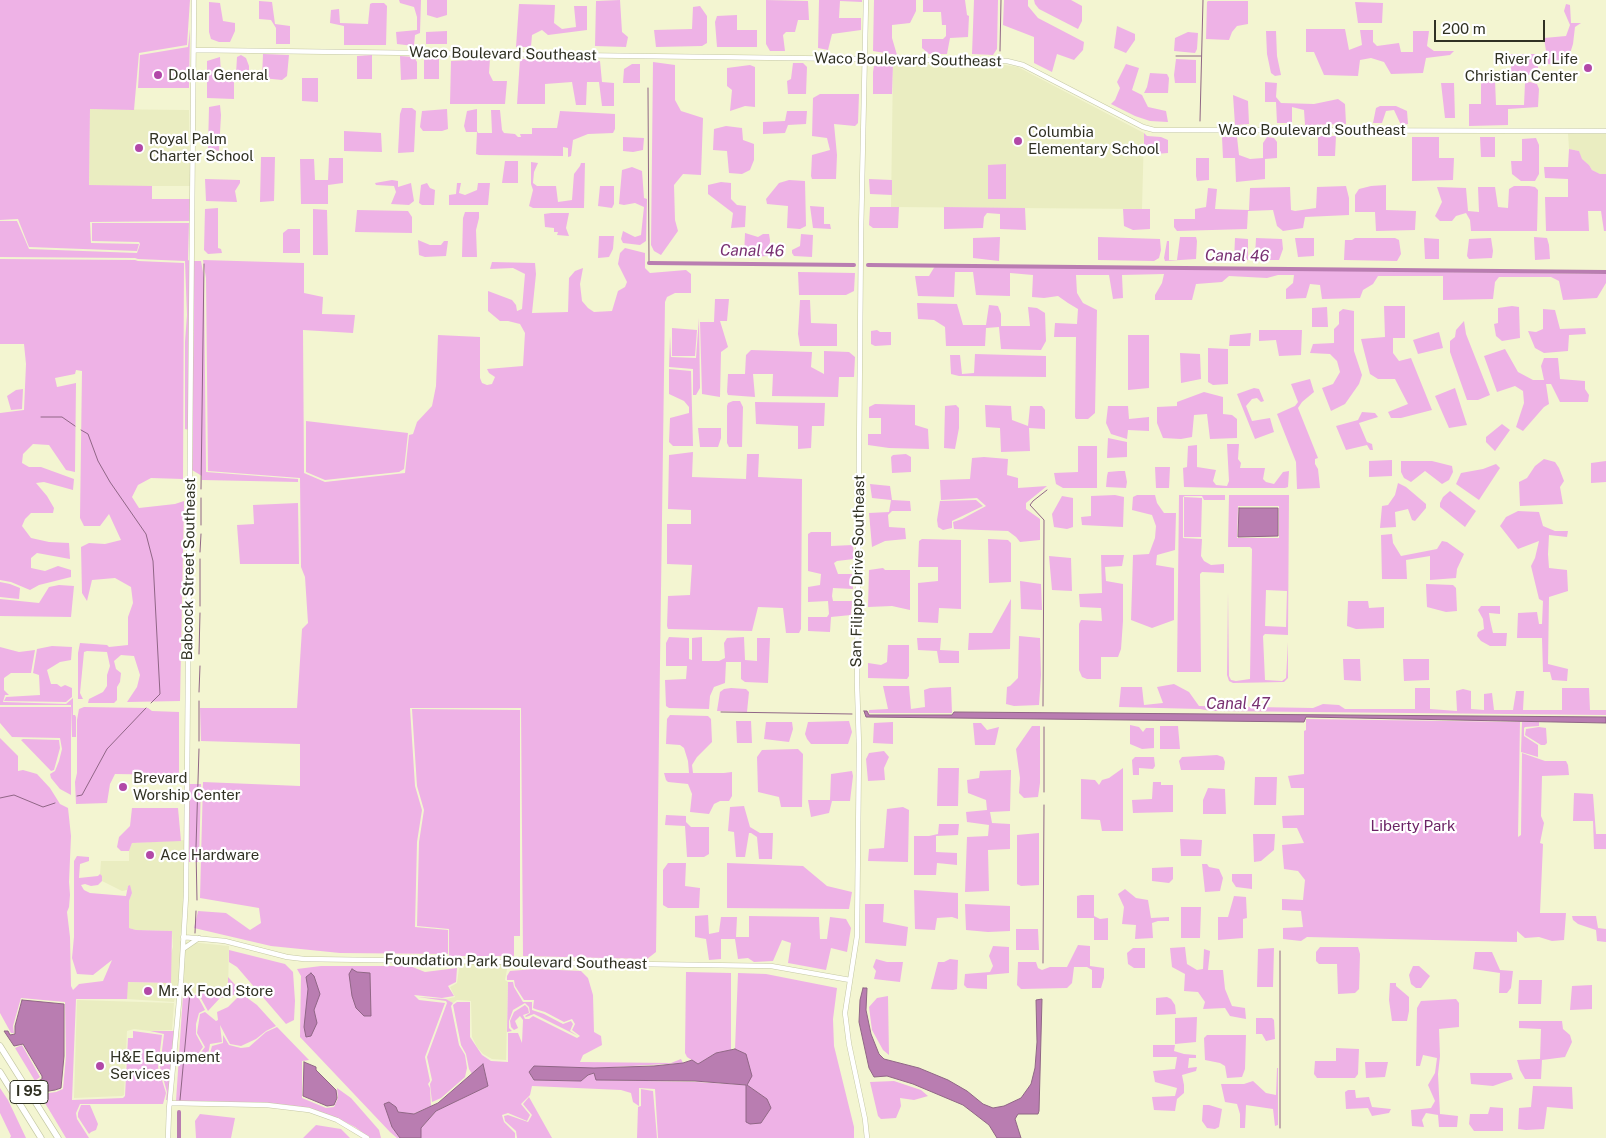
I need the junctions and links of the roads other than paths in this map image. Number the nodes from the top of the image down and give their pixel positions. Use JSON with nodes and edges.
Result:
{"nodes":[{"id":1,"x":194,"y":0,"type":"edge"},
{"id":2,"x":866,"y":0,"type":"edge"},
{"id":3,"x":194,"y":50,"type":"junction"},
{"id":4,"x":865,"y":59,"type":"junction"},
{"id":5,"x":1606,"y":131,"type":"edge"},
{"id":6,"x":183,"y":937,"type":"junction"},
{"id":7,"x":200,"y":938,"type":"junction"},
{"id":8,"x":183,"y":949,"type":"junction"},
{"id":9,"x":850,"y":980,"type":"junction"},
{"id":10,"x":0,"y":1046,"type":"edge"},
{"id":11,"x":0,"y":1072,"type":"edge"},
{"id":12,"x":170,"y":1103,"type":"junction"},
{"id":13,"x":42,"y":1138,"type":"edge"},
{"id":14,"x":58,"y":1138,"type":"edge"},
{"id":15,"x":168,"y":1138,"type":"edge"},
{"id":16,"x":367,"y":1138,"type":"edge"},
{"id":17,"x":867,"y":1138,"type":"edge"}],
"edges":[{"from":1,"to":3,"type":"street","name":"Babcock Street Southeast"},
{"from":2,"to":4,"type":"street","name":"San Filippo Drive Southeast"},
{"from":3,"to":4,"type":"street","name":"Waco Boulevard Southeast"},
{"from":3,"to":6,"type":"street","name":"Babcock Street Southeast"},
{"from":4,"to":5,"type":"street","name":"Waco Boulevard Southeast"},
{"from":4,"to":9,"type":"street","name":"San Filippo Drive Southeast"},
{"from":6,"to":7,"type":"street","name":"Foundation Park Boulevard Southeast"},
{"from":6,"to":8,"type":"street","name":"Babcock Street Southeast"},
{"from":7,"to":8,"type":"street"},
{"from":7,"to":9,"type":"street","name":"Foundation Park Boulevard Southeast"},
{"from":8,"to":12,"type":"street","name":"Babcock Street Southeast"},
{"from":9,"to":17,"type":"street","name":"San Filippo Drive Southeast"},
{"from":10,"to":14,"type":"highway","number":"I 95"},
{"from":11,"to":13,"type":"highway","number":"I 95"},
{"from":12,"to":15,"type":"street","name":"Babcock Street Southeast"},
{"from":12,"to":16,"type":"street"}]}
